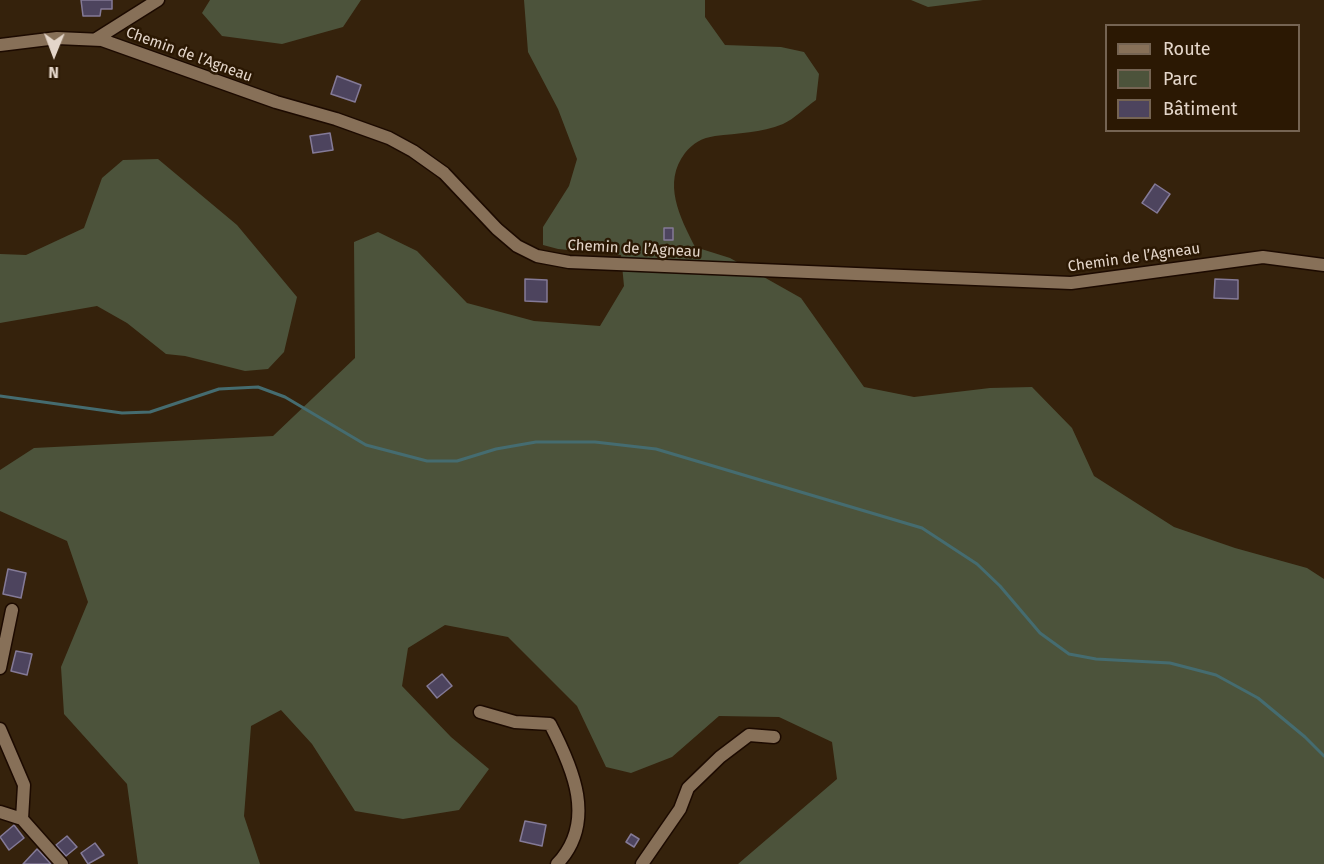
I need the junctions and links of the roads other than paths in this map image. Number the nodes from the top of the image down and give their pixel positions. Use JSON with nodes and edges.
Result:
{"nodes":[{"id":1,"x":158,"y":0,"type":"edge"},
{"id":2,"x":96,"y":39,"type":"junction"},
{"id":3,"x":0,"y":45,"type":"edge"},
{"id":4,"x":1324,"y":265,"type":"edge"},
{"id":5,"x":12,"y":610,"type":"dead end"},
{"id":6,"x":0,"y":668,"type":"edge"},
{"id":7,"x":480,"y":712,"type":"dead end"},
{"id":8,"x":0,"y":729,"type":"edge"},
{"id":9,"x":774,"y":737,"type":"dead end"},
{"id":10,"x":0,"y":812,"type":"edge"},
{"id":11,"x":22,"y":819,"type":"junction"},
{"id":12,"x":62,"y":864,"type":"edge"},
{"id":13,"x":556,"y":864,"type":"edge"},
{"id":14,"x":642,"y":864,"type":"edge"}],
"edges":[{"from":1,"to":2,"type":"street"},
{"from":2,"to":3,"type":"street","name":"Chemin de l’Agneau"},
{"from":2,"to":4,"type":"street","name":"Chemin de l’Agneau"},
{"from":5,"to":6,"type":"street"},
{"from":7,"to":13,"type":"street"},
{"from":8,"to":11,"type":"street"},
{"from":9,"to":14,"type":"street"},
{"from":10,"to":11,"type":"street"},
{"from":11,"to":12,"type":"street"}]}
